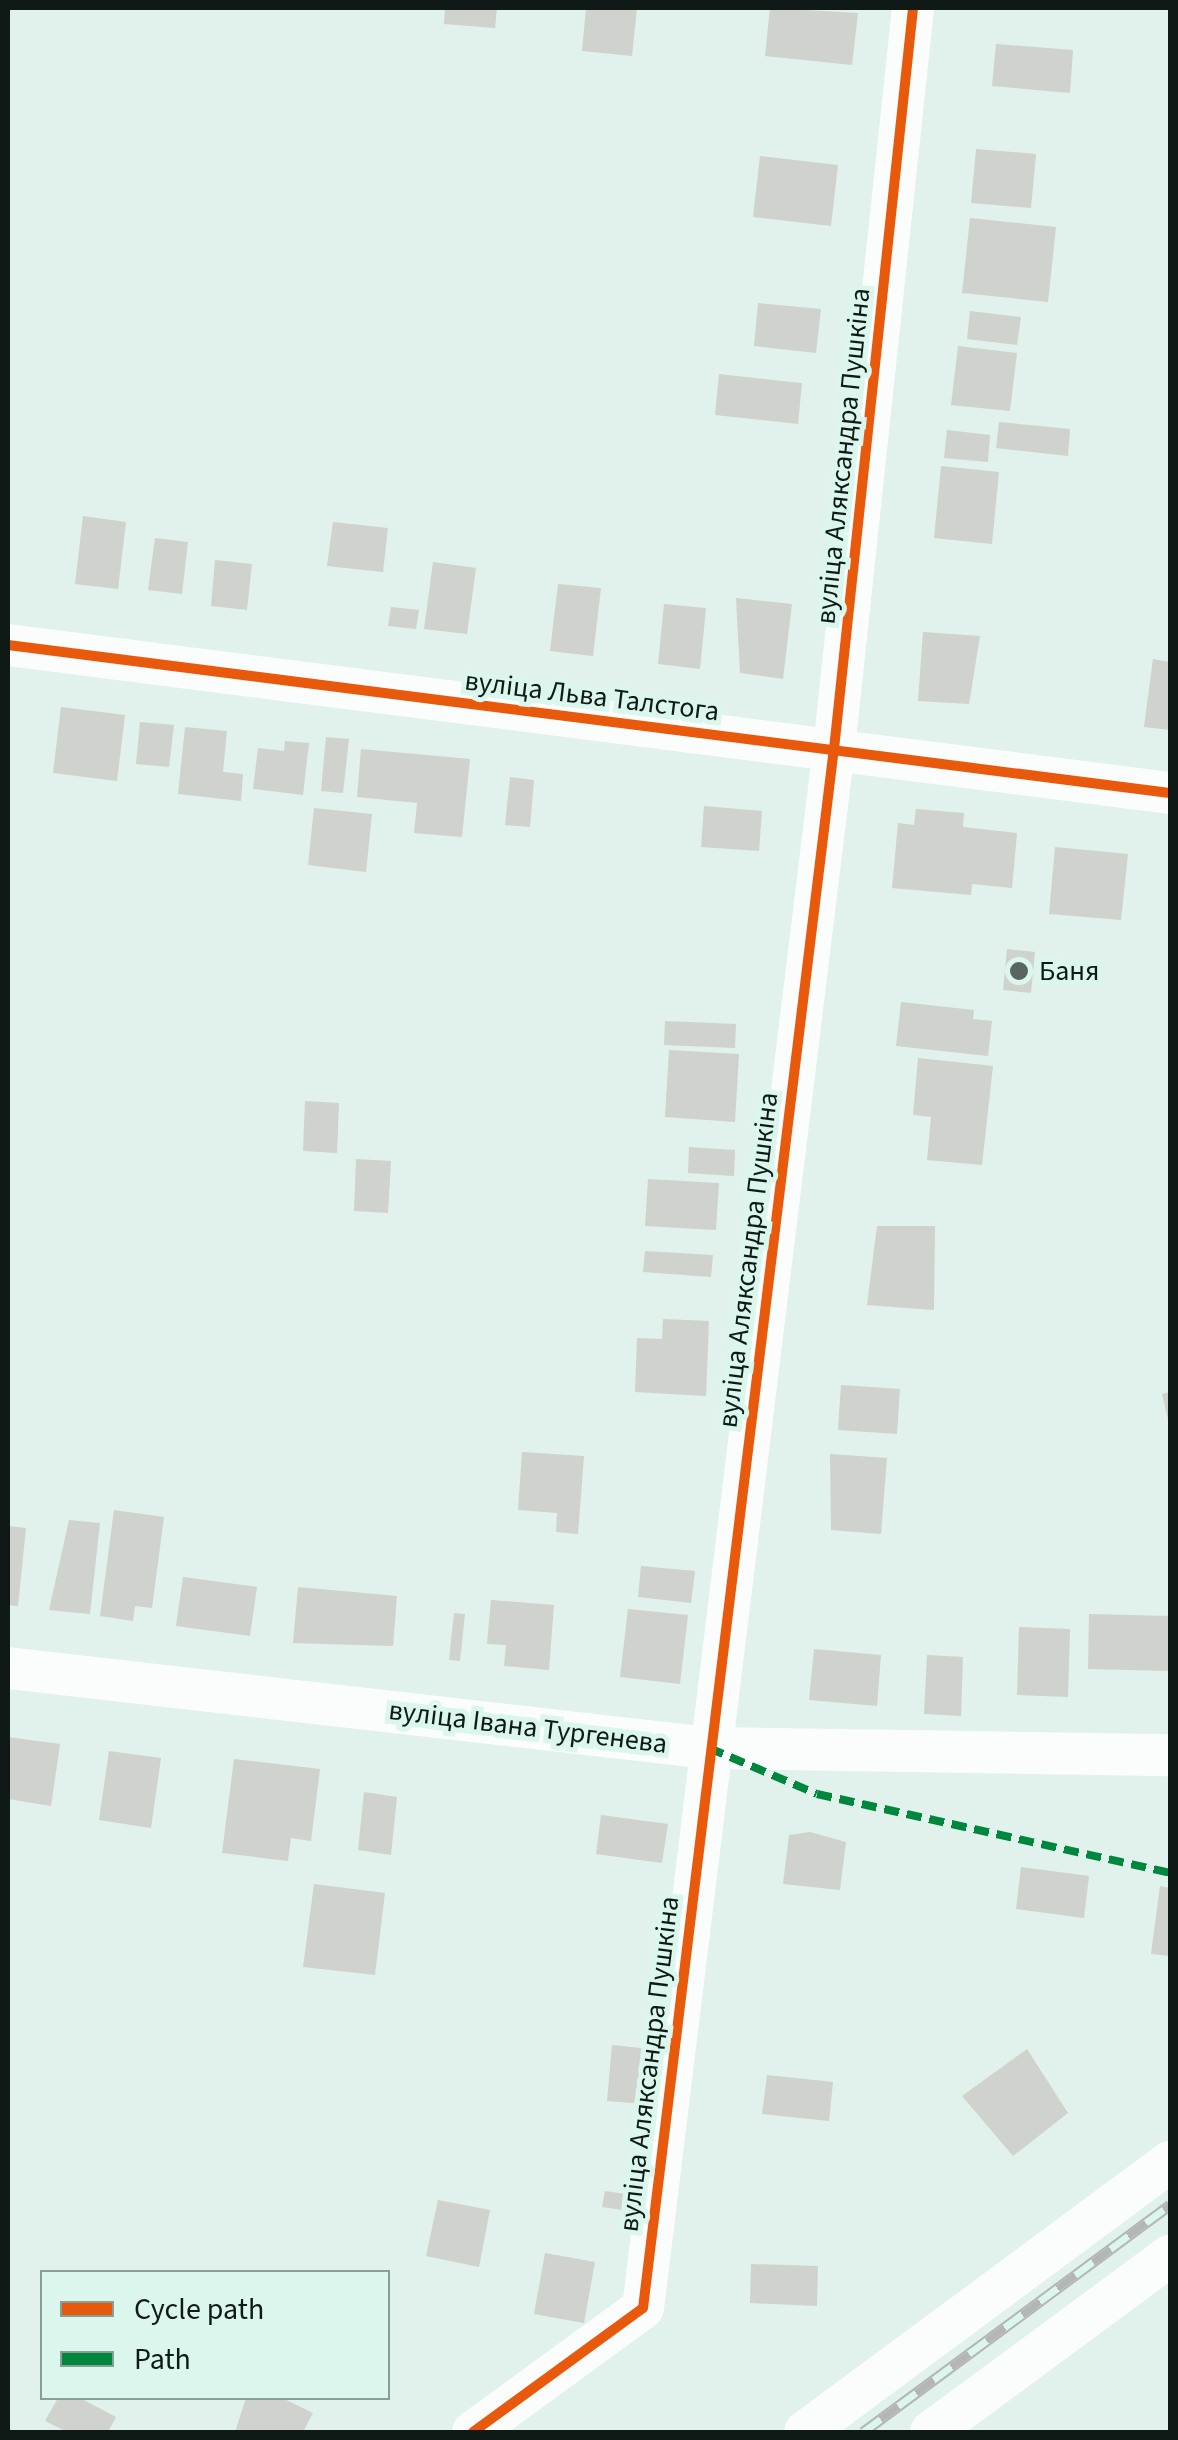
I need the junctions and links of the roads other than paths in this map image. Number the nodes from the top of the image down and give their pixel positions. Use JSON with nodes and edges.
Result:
{"nodes":[{"id":1,"x":912,"y":8,"type":"edge"},
{"id":2,"x":8,"y":645,"type":"edge"},
{"id":3,"x":834,"y":749,"type":"junction"},
{"id":4,"x":1170,"y":793,"type":"edge"},
{"id":5,"x":8,"y":1668,"type":"edge"},
{"id":6,"x":709,"y":1748,"type":"junction"},
{"id":7,"x":1170,"y":1754,"type":"edge"},
{"id":8,"x":1170,"y":2162,"type":"edge"},
{"id":9,"x":1170,"y":2256,"type":"edge"},
{"id":10,"x":473,"y":2432,"type":"edge"},
{"id":11,"x":805,"y":2432,"type":"edge"},
{"id":12,"x":931,"y":2432,"type":"edge"}],
"edges":[{"from":1,"to":3,"type":"street","name":"вуліца Аляксандра Пушкіна"},
{"from":2,"to":3,"type":"street","name":"вуліца Льва Талстога"},
{"from":3,"to":4,"type":"street","name":"вуліца Льва Талстога"},
{"from":3,"to":6,"type":"street","name":"вуліца Аляксандра Пушкіна"},
{"from":5,"to":6,"type":"street","name":"вуліца Івана Тургенева"},
{"from":6,"to":7,"type":"street","name":"вуліца Івана Тургенева"},
{"from":6,"to":10,"type":"street","name":"вуліца Аляксандра Пушкіна"},
{"from":8,"to":11,"type":"street"},
{"from":9,"to":12,"type":"street"}]}
